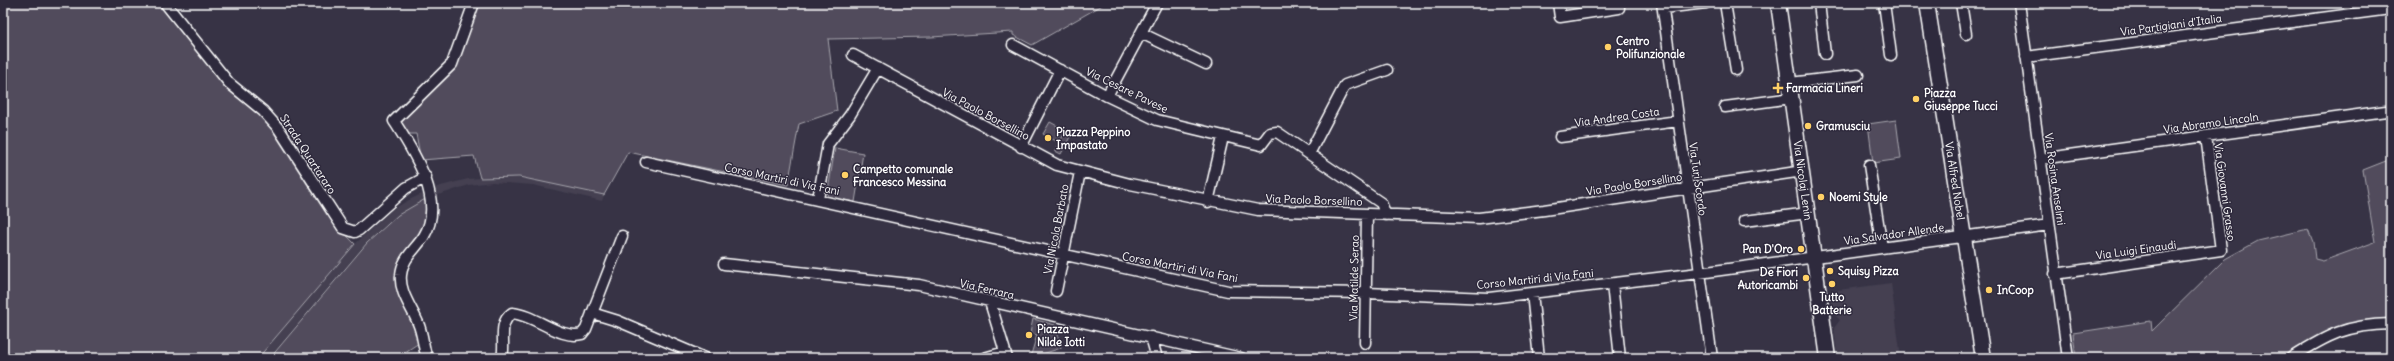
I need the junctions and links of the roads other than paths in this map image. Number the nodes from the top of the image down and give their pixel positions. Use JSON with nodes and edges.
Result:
{"nodes":[{"id":1,"x":165,"y":3,"type":"edge"},
{"id":2,"x":474,"y":3,"type":"edge"},
{"id":3,"x":1157,"y":3,"type":"edge"},
{"id":4,"x":1558,"y":3,"type":"edge"},
{"id":5,"x":1618,"y":3,"type":"edge"},
{"id":6,"x":1706,"y":3,"type":"edge"},
{"id":7,"x":1725,"y":3,"type":"edge"},
{"id":8,"x":1778,"y":3,"type":"edge"},
{"id":9,"x":1819,"y":3,"type":"edge"},
{"id":10,"x":1884,"y":3,"type":"edge"},
{"id":11,"x":1927,"y":3,"type":"edge"},
{"id":12,"x":1961,"y":3,"type":"edge"},
{"id":13,"x":2019,"y":3,"type":"edge"},
{"id":14,"x":1662,"y":6,"type":"edge"},
{"id":15,"x":2390,"y":9,"type":"dead end"},
{"id":16,"x":1141,"y":33,"type":"junction"},
{"id":17,"x":1966,"y":34,"type":"dead end"},
{"id":18,"x":1013,"y":45,"type":"dead end"},
{"id":19,"x":1826,"y":54,"type":"dead end"},
{"id":20,"x":853,"y":55,"type":"dead end"},
{"id":21,"x":1891,"y":55,"type":"dead end"},
{"id":22,"x":2026,"y":57,"type":"junction"},
{"id":23,"x":1206,"y":64,"type":"dead end"},
{"id":24,"x":878,"y":68,"type":"junction"},
{"id":25,"x":1060,"y":70,"type":"junction"},
{"id":26,"x":1388,"y":70,"type":"dead end"},
{"id":27,"x":1736,"y":70,"type":"dead end"},
{"id":28,"x":1858,"y":75,"type":"dead end"},
{"id":29,"x":1790,"y":83,"type":"junction"},
{"id":30,"x":1108,"y":96,"type":"junction"},
{"id":31,"x":1792,"y":98,"type":"junction"},
{"id":32,"x":1725,"y":107,"type":"dead end"},
{"id":33,"x":2386,"y":111,"type":"dead end"},
{"id":34,"x":1678,"y":121,"type":"junction"},
{"id":35,"x":2206,"y":136,"type":"junction"},
{"id":36,"x":1223,"y":137,"type":"junction"},
{"id":37,"x":1560,"y":137,"type":"dead end"},
{"id":38,"x":1021,"y":146,"type":"junction"},
{"id":39,"x":1309,"y":154,"type":"junction"},
{"id":40,"x":2040,"y":159,"type":"junction"},
{"id":41,"x":646,"y":162,"type":"dead end"},
{"id":42,"x":1869,"y":165,"type":"dead end"},
{"id":43,"x":1802,"y":171,"type":"junction"},
{"id":44,"x":1080,"y":172,"type":"junction"},
{"id":45,"x":426,"y":177,"type":"junction"},
{"id":46,"x":1687,"y":188,"type":"junction"},
{"id":47,"x":818,"y":199,"type":"junction"},
{"id":48,"x":1208,"y":202,"type":"junction"},
{"id":49,"x":1808,"y":213,"type":"junction"},
{"id":50,"x":1367,"y":214,"type":"junction"},
{"id":51,"x":1386,"y":215,"type":"junction"},
{"id":52,"x":1744,"y":221,"type":"dead end"},
{"id":53,"x":2049,"y":225,"type":"junction"},
{"id":54,"x":622,"y":236,"type":"dead end"},
{"id":55,"x":1964,"y":236,"type":"junction"},
{"id":56,"x":1882,"y":248,"type":"junction"},
{"id":57,"x":2221,"y":250,"type":"joint"},
{"id":58,"x":1063,"y":255,"type":"junction"},
{"id":59,"x":1815,"y":257,"type":"junction"},
{"id":60,"x":724,"y":264,"type":"dead end"},
{"id":61,"x":1699,"y":273,"type":"junction"},
{"id":62,"x":2055,"y":274,"type":"junction"},
{"id":63,"x":1612,"y":284,"type":"junction"},
{"id":64,"x":1056,"y":291,"type":"dead end"},
{"id":65,"x":1366,"y":293,"type":"junction"},
{"id":66,"x":1532,"y":293,"type":"junction"},
{"id":67,"x":990,"y":302,"type":"junction"},
{"id":68,"x":592,"y":313,"type":"junction"},
{"id":69,"x":2391,"y":324,"type":"edge"},
{"id":70,"x":1151,"y":337,"type":"junction"},
{"id":71,"x":1365,"y":343,"type":"dead end"},
{"id":72,"x":1006,"y":355,"type":"edge"},
{"id":73,"x":427,"y":358,"type":"edge"},
{"id":74,"x":502,"y":358,"type":"edge"},
{"id":75,"x":705,"y":358,"type":"edge"},
{"id":76,"x":984,"y":358,"type":"edge"},
{"id":77,"x":1157,"y":358,"type":"edge"},
{"id":78,"x":1241,"y":358,"type":"edge"},
{"id":79,"x":1539,"y":358,"type":"edge"},
{"id":80,"x":1620,"y":358,"type":"edge"},
{"id":81,"x":1712,"y":358,"type":"edge"},
{"id":82,"x":1828,"y":358,"type":"edge"},
{"id":83,"x":1983,"y":358,"type":"edge"},
{"id":84,"x":2068,"y":358,"type":"edge"},
{"id":85,"x":2291,"y":358,"type":"edge"}],
"edges":[{"from":1,"to":45,"type":"street","name":"Strada Quartararo"},
{"from":2,"to":45,"type":"street"},
{"from":3,"to":16,"type":"street"},
{"from":4,"to":5,"type":"street"},
{"from":6,"to":14,"type":"street"},
{"from":7,"to":27,"type":"street"},
{"from":8,"to":29,"type":"main road","name":"Via Nicolaj Lenin"},
{"from":9,"to":19,"type":"street"},
{"from":10,"to":21,"type":"street"},
{"from":11,"to":55,"type":"main road","name":"Via Alfred Nobel"},
{"from":12,"to":17,"type":"street"},
{"from":13,"to":22,"type":"street","name":"Via Rosina Anselmi"},
{"from":14,"to":34,"type":"street","name":"Via Turi Scordo"},
{"from":15,"to":22,"type":"street","name":"Via Partigiani d'Italia"},
{"from":16,"to":23,"type":"street"},
{"from":16,"to":30,"type":"street"},
{"from":18,"to":25,"type":"street","name":"Via Cesare Pavese"},
{"from":20,"to":24,"type":"street","name":"Via Paolo Borsellino"},
{"from":22,"to":40,"type":"street","name":"Via Rosina Anselmi"},
{"from":24,"to":38,"type":"street","name":"Via Paolo Borsellino"},
{"from":24,"to":47,"type":"street"},
{"from":25,"to":30,"type":"street","name":"Via Cesare Pavese"},
{"from":25,"to":38,"type":"street"},
{"from":26,"to":39,"type":"street"},
{"from":28,"to":29,"type":"street"},
{"from":29,"to":31,"type":"main road","name":"Via Nicolaj Lenin"},
{"from":30,"to":36,"type":"street","name":"Via Cesare Pavese"},
{"from":31,"to":32,"type":"street"},
{"from":31,"to":43,"type":"main road","name":"Via Nicolaj Lenin"},
{"from":33,"to":35,"type":"street","name":"Via Abramo Lincoln"},
{"from":34,"to":37,"type":"street","name":"Via Andrea Costa"},
{"from":34,"to":46,"type":"street","name":"Via Turi Scordo"},
{"from":35,"to":40,"type":"street","name":"Via Abramo Lincoln"},
{"from":35,"to":57,"type":"street","name":"Via Giovanni Grasso"},
{"from":36,"to":39,"type":"street","name":"Via Cesare Pavese"},
{"from":36,"to":48,"type":"street"},
{"from":38,"to":44,"type":"street","name":"Via Paolo Borsellino"},
{"from":39,"to":51,"type":"street"},
{"from":40,"to":53,"type":"street","name":"Via Rosina Anselmi"},
{"from":41,"to":47,"type":"street","name":"Corso Martiri di Via Fani"},
{"from":42,"to":56,"type":"street"},
{"from":43,"to":46,"type":"street","name":"Via Paolo Borsellino"},
{"from":43,"to":49,"type":"main road","name":"Via Nicolaj Lenin"},
{"from":44,"to":48,"type":"street","name":"Via Paolo Borsellino"},
{"from":44,"to":58,"type":"street","name":"Via Nicola Barbato"},
{"from":45,"to":73,"type":"street"},
{"from":46,"to":51,"type":"street","name":"Via Paolo Borsellino"},
{"from":46,"to":61,"type":"street","name":"Via Turi Scordo"},
{"from":47,"to":58,"type":"street","name":"Corso Martiri di Via Fani"},
{"from":48,"to":50,"type":"street","name":"Via Paolo Borsellino"},
{"from":49,"to":52,"type":"street"},
{"from":49,"to":59,"type":"main road","name":"Via Nicolaj Lenin"},
{"from":50,"to":51,"type":"street","name":"Via Paolo Borsellino"},
{"from":50,"to":65,"type":"street","name":"Via Matilde Serao"},
{"from":53,"to":55,"type":"street","name":"Via Salvador Allende"},
{"from":53,"to":62,"type":"street","name":"Via Rosina Anselmi"},
{"from":54,"to":68,"type":"street"},
{"from":55,"to":56,"type":"street","name":"Via Salvador Allende"},
{"from":55,"to":83,"type":"main road","name":"Via Alfred Nobel"},
{"from":56,"to":59,"type":"street","name":"Via Salvador Allende"},
{"from":57,"to":62,"type":"street","name":"Via Luigi Einaudi"},
{"from":58,"to":64,"type":"street","name":"Via Nicola Barbato"},
{"from":58,"to":65,"type":"street","name":"Corso Martiri di Via Fani"},
{"from":59,"to":61,"type":"street","name":"Corso Martiri di Via Fani"},
{"from":59,"to":82,"type":"main road","name":"Via Nicolaj Lenin"},
{"from":60,"to":67,"type":"street","name":"Via Ferrara"},
{"from":61,"to":63,"type":"street","name":"Corso Martiri di Via Fani"},
{"from":61,"to":81,"type":"street","name":"Via Turi Scordo"},
{"from":62,"to":84,"type":"street","name":"Via Rosina Anselmi"},
{"from":63,"to":66,"type":"street","name":"Corso Martiri di Via Fani"},
{"from":63,"to":80,"type":"street"},
{"from":65,"to":66,"type":"street","name":"Corso Martiri di Via Fani"},
{"from":65,"to":71,"type":"street","name":"Via Matilde Serao"},
{"from":66,"to":79,"type":"street"},
{"from":67,"to":70,"type":"street","name":"Via Ferrara"},
{"from":67,"to":72,"type":"street"},
{"from":68,"to":74,"type":"street"},
{"from":68,"to":75,"type":"street"},
{"from":69,"to":85,"type":"street"},
{"from":70,"to":77,"type":"street"},
{"from":70,"to":78,"type":"street","name":"Via Ferrara"},
{"from":72,"to":76,"type":"street"}]}
